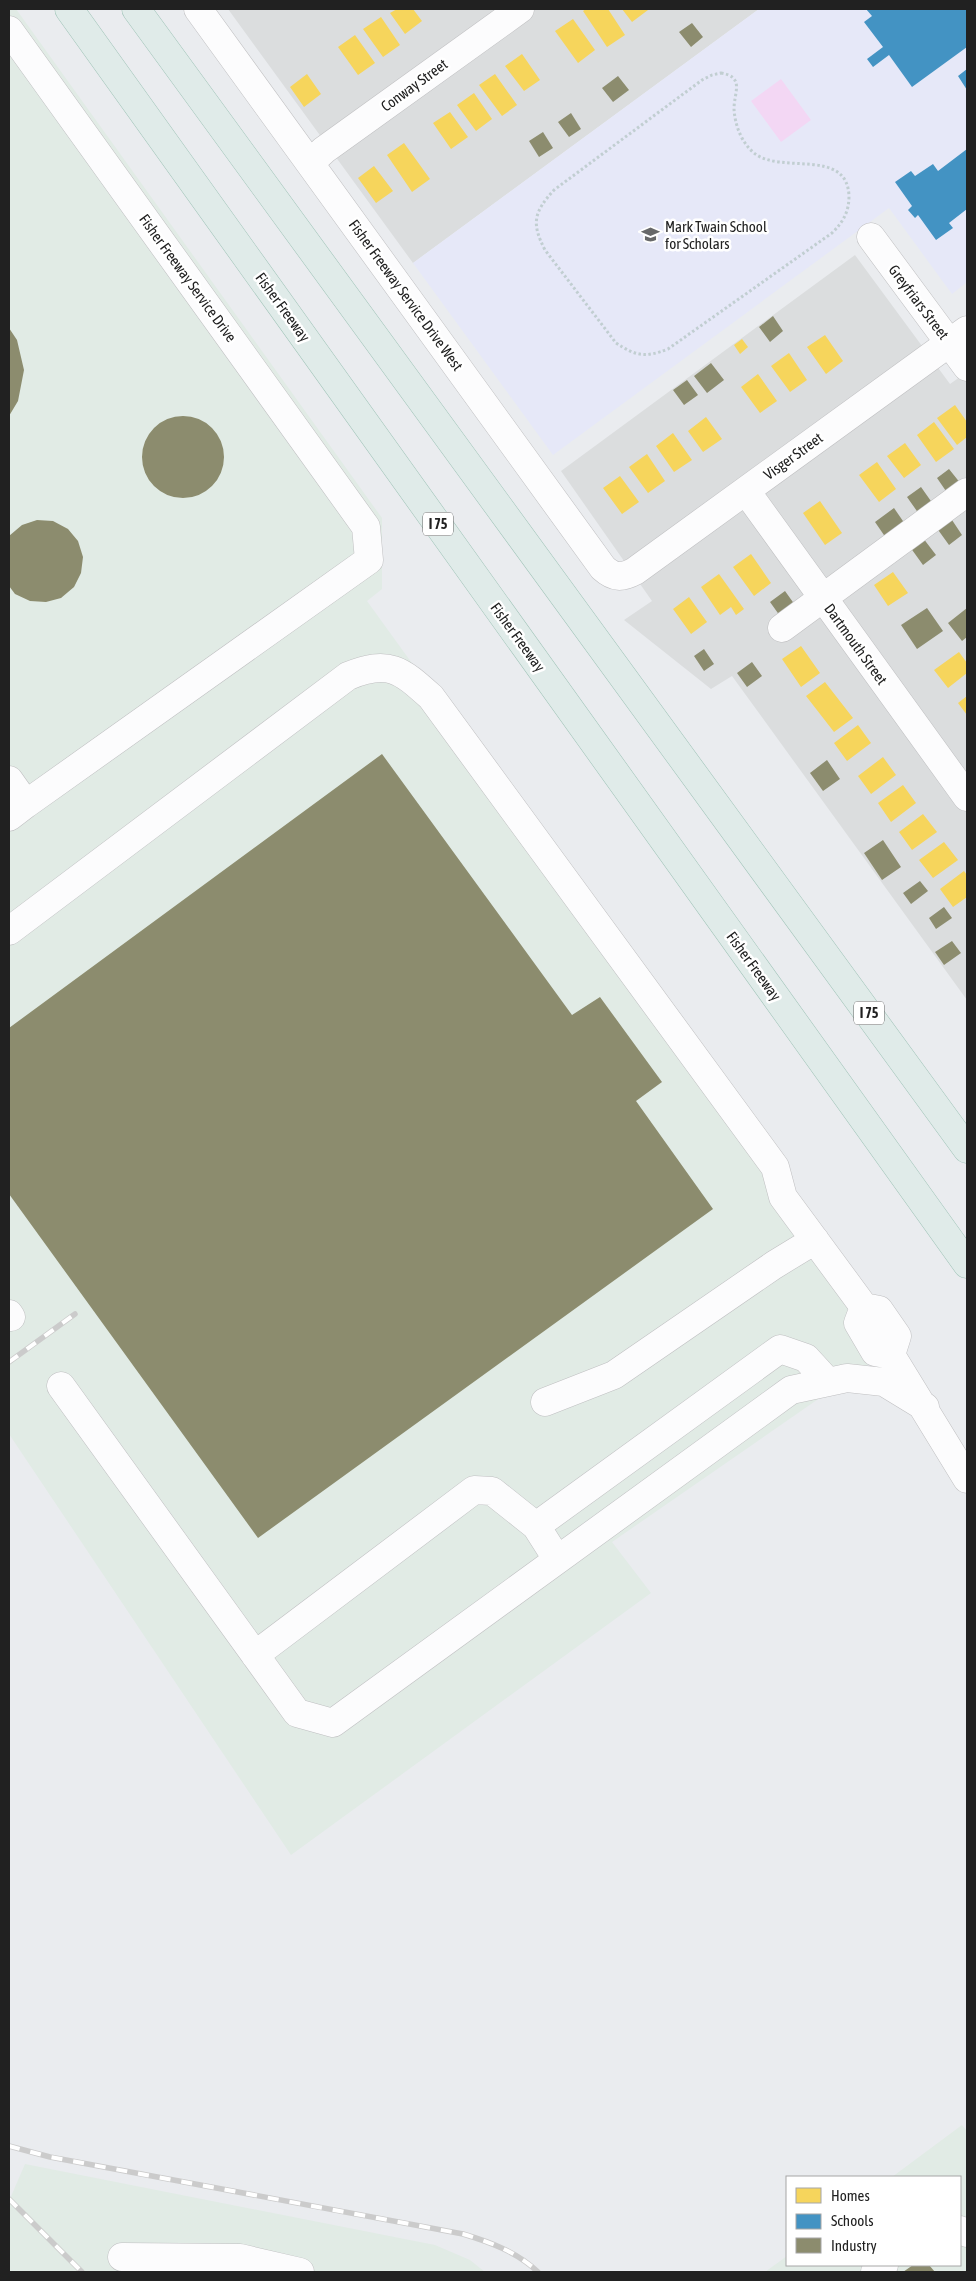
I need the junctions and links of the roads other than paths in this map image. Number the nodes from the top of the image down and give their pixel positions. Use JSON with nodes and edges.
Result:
{"nodes":[{"id":1,"x":69,"y":9,"type":"edge"},
{"id":2,"x":136,"y":9,"type":"edge"},
{"id":3,"x":198,"y":9,"type":"edge"},
{"id":4,"x":520,"y":9,"type":"edge"},
{"id":5,"x":9,"y":30,"type":"edge"},
{"id":6,"x":310,"y":163,"type":"junction"},
{"id":7,"x":871,"y":237,"type":"dead end"},
{"id":8,"x":959,"y":337,"type":"edge"},
{"id":9,"x":967,"y":367,"type":"edge"},
{"id":10,"x":746,"y":491,"type":"junction"},
{"id":11,"x":967,"y":492,"type":"edge"},
{"id":12,"x":617,"y":577,"type":"joint"},
{"id":13,"x":824,"y":598,"type":"junction"},
{"id":14,"x":782,"y":628,"type":"dead end"},
{"id":15,"x":9,"y":780,"type":"edge"},
{"id":16,"x":967,"y":797,"type":"edge"},
{"id":17,"x":18,"y":810,"type":"edge"},
{"id":18,"x":9,"y":931,"type":"edge"},
{"id":19,"x":967,"y":1149,"type":"edge"},
{"id":20,"x":814,"y":1240,"type":"junction"},
{"id":21,"x":967,"y":1264,"type":"edge"},
{"id":22,"x":828,"y":1382,"type":"junction"},
{"id":23,"x":61,"y":1386,"type":"dead end"},
{"id":24,"x":545,"y":1402,"type":"dead end"},
{"id":25,"x":925,"y":1407,"type":"junction"},
{"id":26,"x":967,"y":1480,"type":"edge"},
{"id":27,"x":536,"y":1526,"type":"junction"},
{"id":28,"x":557,"y":1559,"type":"junction"},
{"id":29,"x":256,"y":1655,"type":"junction"},
{"id":30,"x":122,"y":2257,"type":"dead end"},
{"id":31,"x":299,"y":2272,"type":"edge"}],
"edges":[{"from":1,"to":21,"type":"highway","name":"Fisher Freeway","number":"I 75"},
{"from":2,"to":19,"type":"highway","number":"I 75"},
{"from":3,"to":6,"type":"street","name":"Fisher Freeway Service Drive West"},
{"from":4,"to":6,"type":"street","name":"Conway Street"},
{"from":5,"to":17,"type":"street","name":"Fisher Freeway Service Drive"},
{"from":6,"to":12,"type":"street","name":"Fisher Freeway Service Drive West"},
{"from":7,"to":8,"type":"street","name":"Greyfriars Street"},
{"from":8,"to":9,"type":"street","name":"Greyfriars Street"},
{"from":8,"to":10,"type":"street","name":"Visger Street"},
{"from":10,"to":12,"type":"street","name":"Visger Street"},
{"from":10,"to":13,"type":"street","name":"Dartmouth Street"},
{"from":11,"to":13,"type":"street"},
{"from":13,"to":14,"type":"street"},
{"from":13,"to":16,"type":"street","name":"Dartmouth Street"},
{"from":15,"to":17,"type":"street"},
{"from":18,"to":20,"type":"street"},
{"from":20,"to":24,"type":"street"},
{"from":20,"to":25,"type":"street"},
{"from":22,"to":25,"type":"street"},
{"from":22,"to":27,"type":"street"},
{"from":22,"to":28,"type":"street"},
{"from":23,"to":29,"type":"street"},
{"from":25,"to":26,"type":"street"},
{"from":27,"to":28,"type":"street"},
{"from":27,"to":29,"type":"street"},
{"from":28,"to":29,"type":"street"},
{"from":30,"to":31,"type":"street"}]}
